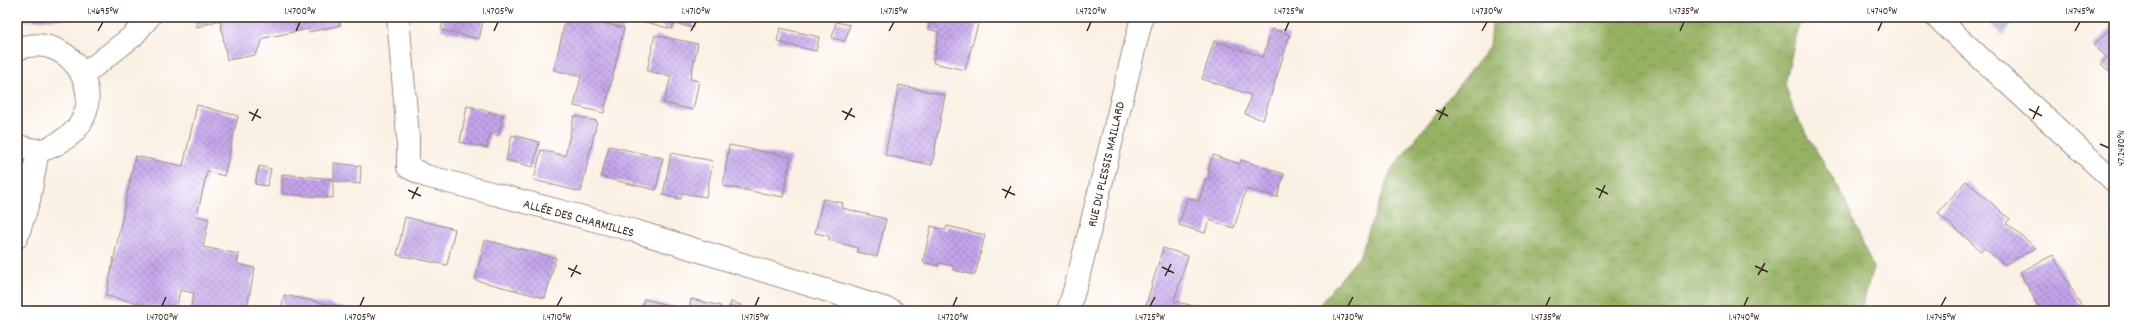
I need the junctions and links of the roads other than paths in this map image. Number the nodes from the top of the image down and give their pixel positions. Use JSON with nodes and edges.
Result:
{"nodes":[{"id":1,"x":149,"y":17,"type":"edge"},
{"id":2,"x":398,"y":17,"type":"edge"},
{"id":3,"x":1142,"y":17,"type":"edge"},
{"id":4,"x":1936,"y":17,"type":"edge"},
{"id":5,"x":17,"y":49,"type":"edge"},
{"id":6,"x":83,"y":75,"type":"junction"},
{"id":7,"x":17,"y":146,"type":"edge"},
{"id":8,"x":38,"y":150,"type":"junction"},
{"id":9,"x":2114,"y":181,"type":"edge"},
{"id":10,"x":17,"y":237,"type":"edge"},
{"id":11,"x":893,"y":311,"type":"edge"},
{"id":12,"x":1068,"y":311,"type":"edge"}],
"edges":[{"from":1,"to":6,"type":"street"},
{"from":2,"to":11,"type":"street","name":"ALLÉE DES CHARMILLES"},
{"from":3,"to":12,"type":"street","name":"RUE DU PLESSIS MAILLARD"},
{"from":4,"to":9,"type":"street"},
{"from":5,"to":6,"type":"street"},
{"from":6,"to":8,"type":"street"},
{"from":7,"to":8,"type":"street"},
{"from":8,"to":10,"type":"street"}]}
